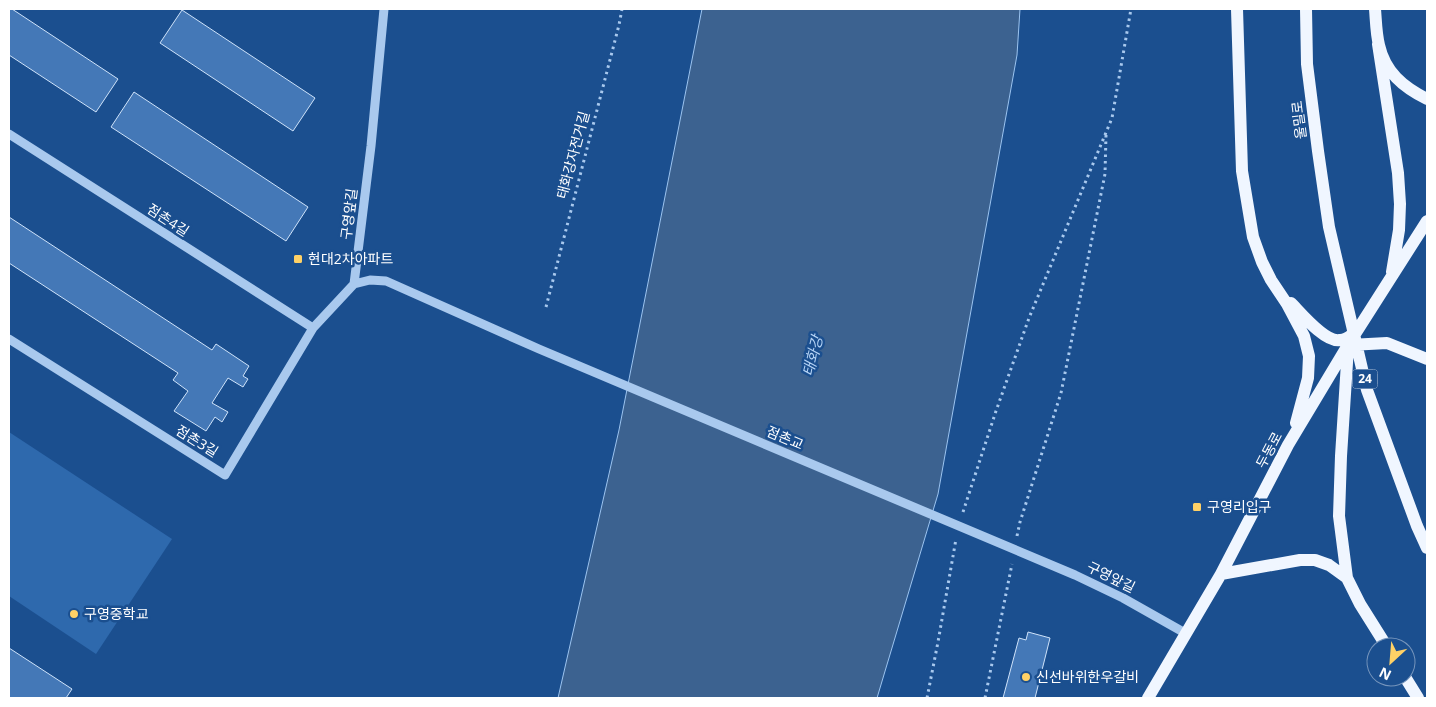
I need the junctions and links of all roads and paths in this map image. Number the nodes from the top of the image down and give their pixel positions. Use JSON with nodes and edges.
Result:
{"nodes":[{"id":1,"x":622,"y":9,"type":"edge"},
{"id":2,"x":1131,"y":9,"type":"edge"},
{"id":3,"x":1237,"y":9,"type":"edge"},
{"id":4,"x":1306,"y":9,"type":"edge"},
{"id":5,"x":1375,"y":9,"type":"edge"},
{"id":6,"x":382,"y":10,"type":"edge"},
{"id":7,"x":1378,"y":44,"type":"junction"},
{"id":8,"x":1427,"y":99,"type":"edge"},
{"id":9,"x":1106,"y":132,"type":"junction"},
{"id":10,"x":9,"y":134,"type":"edge"},
{"id":11,"x":1427,"y":221,"type":"edge"},
{"id":12,"x":1392,"y":276,"type":"junction"},
{"id":13,"x":1271,"y":280,"type":"junction"},
{"id":14,"x":354,"y":284,"type":"junction"},
{"id":15,"x":546,"y":307,"type":"dead end"},
{"id":16,"x":313,"y":328,"type":"junction"},
{"id":17,"x":1359,"y":328,"type":"junction"},
{"id":18,"x":9,"y":339,"type":"edge"},
{"id":19,"x":1348,"y":345,"type":"junction"},
{"id":20,"x":1427,"y":359,"type":"edge"},
{"id":21,"x":1288,"y":445,"type":"junction"},
{"id":22,"x":961,"y":518,"type":"dead end"},
{"id":23,"x":957,"y":536,"type":"dead end"},
{"id":24,"x":1016,"y":541,"type":"dead end"},
{"id":25,"x":1427,"y":548,"type":"edge"},
{"id":26,"x":1021,"y":553,"type":"joint"},
{"id":27,"x":1013,"y":560,"type":"dead end"},
{"id":28,"x":1221,"y":574,"type":"junction"},
{"id":29,"x":1347,"y":578,"type":"junction"},
{"id":30,"x":1185,"y":633,"type":"junction"},
{"id":31,"x":1381,"y":637,"type":"edge"},
{"id":32,"x":1411,"y":687,"type":"edge"},
{"id":33,"x":927,"y":698,"type":"edge"},
{"id":34,"x":985,"y":698,"type":"edge"},
{"id":35,"x":1148,"y":698,"type":"edge"},
{"id":36,"x":1418,"y":698,"type":"edge"}],
"edges":[{"from":1,"to":15,"type":"path","name":"태화강자전거길"},
{"from":2,"to":9,"type":"path"},
{"from":3,"to":13,"type":"main road"},
{"from":4,"to":25,"type":"main road","name":"울밀로","number":"24"},
{"from":5,"to":7,"type":"main road"},
{"from":6,"to":14,"type":"street","name":"구영앞길"},
{"from":7,"to":8,"type":"main road"},
{"from":7,"to":12,"type":"main road"},
{"from":9,"to":22,"type":"path"},
{"from":9,"to":24,"type":"path"},
{"from":10,"to":16,"type":"street","name":"점촌4길"},
{"from":11,"to":12,"type":"main road","name":"두동로"},
{"from":12,"to":17,"type":"main road","name":"두동로"},
{"from":13,"to":17,"type":"main road"},
{"from":13,"to":21,"type":"main road"},
{"from":14,"to":16,"type":"street","name":"점촌3길"},
{"from":14,"to":26,"type":"street","name":"점촌교"},
{"from":16,"to":18,"type":"street","name":"점촌3길"},
{"from":17,"to":19,"type":"main road","name":"두동로"},
{"from":19,"to":20,"type":"main road"},
{"from":19,"to":21,"type":"main road","name":"두동로"},
{"from":19,"to":29,"type":"main road"},
{"from":21,"to":28,"type":"main road","name":"두동로"},
{"from":23,"to":33,"type":"path"},
{"from":26,"to":30,"type":"street","name":"구영앞길"},
{"from":27,"to":34,"type":"path"},
{"from":28,"to":29,"type":"main road"},
{"from":28,"to":30,"type":"main road","name":"두동로"},
{"from":29,"to":31,"type":"main road"},
{"from":30,"to":35,"type":"main road","name":"두동로"},
{"from":32,"to":36,"type":"main road"}]}
